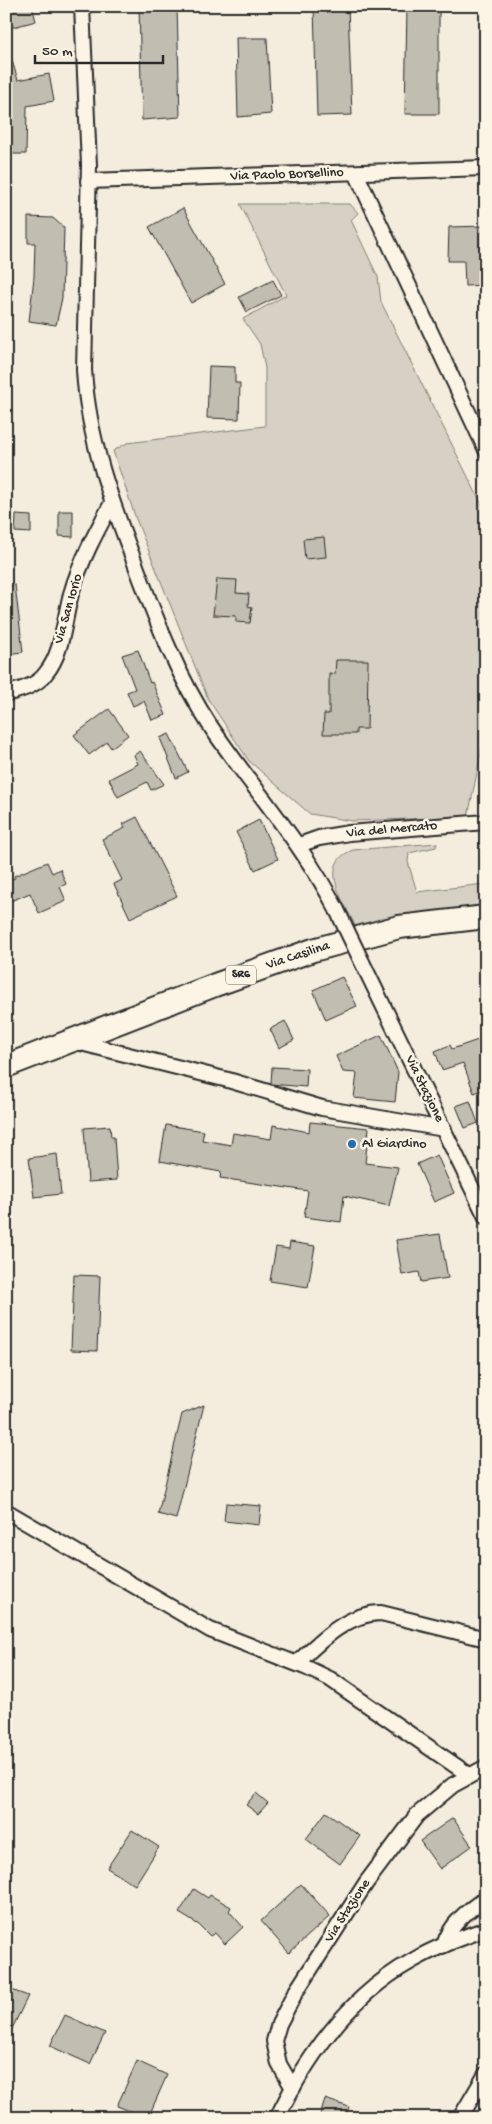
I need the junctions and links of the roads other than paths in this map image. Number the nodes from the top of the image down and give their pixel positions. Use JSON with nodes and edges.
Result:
{"nodes":[{"id":1,"x":82,"y":6,"type":"edge"},
{"id":2,"x":486,"y":168,"type":"edge"},
{"id":3,"x":356,"y":173,"type":"junction"},
{"id":4,"x":88,"y":181,"type":"junction"},
{"id":5,"x":486,"y":450,"type":"edge"},
{"id":6,"x":112,"y":503,"type":"junction"},
{"id":7,"x":6,"y":694,"type":"edge"},
{"id":8,"x":486,"y":822,"type":"edge"},
{"id":9,"x":299,"y":846,"type":"junction"},
{"id":10,"x":486,"y":917,"type":"edge"},
{"id":11,"x":72,"y":1041,"type":"junction"},
{"id":12,"x":6,"y":1066,"type":"edge"},
{"id":13,"x":444,"y":1129,"type":"junction"},
{"id":14,"x":486,"y":1217,"type":"edge"},
{"id":15,"x":6,"y":1512,"type":"edge"},
{"id":16,"x":486,"y":1639,"type":"edge"},
{"id":17,"x":297,"y":1663,"type":"junction"},
{"id":18,"x":486,"y":1767,"type":"edge"},
{"id":19,"x":469,"y":1775,"type":"junction"},
{"id":20,"x":486,"y":1898,"type":"edge"},
{"id":21,"x":486,"y":1928,"type":"edge"},
{"id":22,"x":444,"y":1945,"type":"junction"},
{"id":23,"x":486,"y":2074,"type":"edge"},
{"id":24,"x":293,"y":2088,"type":"junction"},
{"id":25,"x":277,"y":2118,"type":"edge"},
{"id":26,"x":460,"y":2118,"type":"edge"}],
"edges":[{"from":1,"to":4,"type":"street","name":"Via Stazione"},
{"from":2,"to":3,"type":"street","name":"Via Paolo Borsellino"},
{"from":3,"to":4,"type":"street","name":"Via Paolo Borsellino"},
{"from":3,"to":5,"type":"street"},
{"from":4,"to":6,"type":"street","name":"Via Stazione"},
{"from":6,"to":7,"type":"street","name":"Via San Iorio"},
{"from":6,"to":9,"type":"street","name":"Via Stazione"},
{"from":8,"to":9,"type":"street","name":"Via del Mercato"},
{"from":9,"to":13,"type":"street","name":"Via Stazione","bridge":true},
{"from":10,"to":11,"type":"main road","name":"Via Casilina","number":"SR6"},
{"from":11,"to":12,"type":"main road","name":"Via Casilina","number":"SR6"},
{"from":11,"to":13,"type":"street"},
{"from":13,"to":14,"type":"street","name":"Via Stazione"},
{"from":15,"to":17,"type":"street"},
{"from":16,"to":17,"type":"street"},
{"from":17,"to":19,"type":"street"},
{"from":18,"to":19,"type":"street","name":"Via Stazione"},
{"from":19,"to":24,"type":"street","name":"Via Stazione"},
{"from":20,"to":22,"type":"street"},
{"from":21,"to":22,"type":"street"},
{"from":22,"to":24,"type":"street"},
{"from":23,"to":26,"type":"street"},
{"from":24,"to":25,"type":"street"}]}
